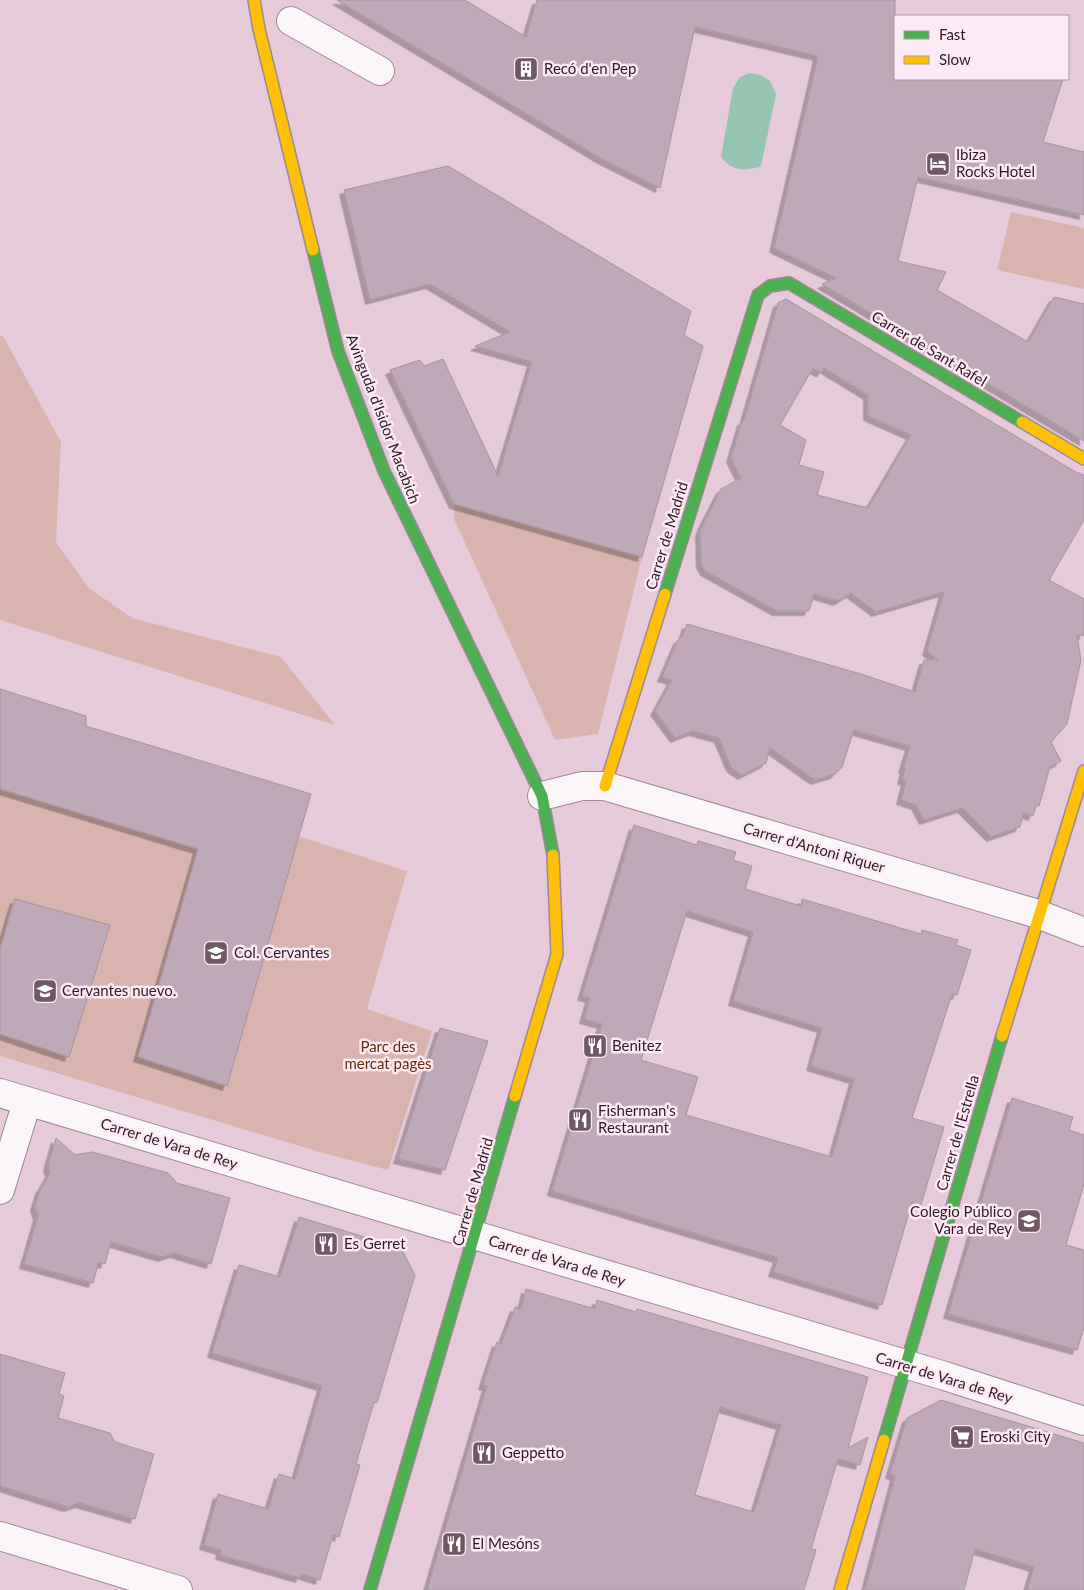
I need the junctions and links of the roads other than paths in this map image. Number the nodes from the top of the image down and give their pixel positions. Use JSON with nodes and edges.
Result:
{"nodes":[{"id":1,"x":254,"y":0,"type":"edge"},
{"id":2,"x":291,"y":21,"type":"dead end"},
{"id":3,"x":380,"y":71,"type":"dead end"},
{"id":4,"x":758,"y":295,"type":"joint"},
{"id":5,"x":1084,"y":459,"type":"edge"},
{"id":6,"x":1084,"y":771,"type":"edge"},
{"id":7,"x":605,"y":786,"type":"junction"},
{"id":8,"x":542,"y":796,"type":"junction"},
{"id":9,"x":1038,"y":914,"type":"junction"},
{"id":10,"x":1084,"y":932,"type":"edge"},
{"id":11,"x":0,"y":1093,"type":"edge"},
{"id":12,"x":27,"y":1102,"type":"junction"},
{"id":13,"x":0,"y":1190,"type":"edge"},
{"id":14,"x":475,"y":1237,"type":"junction"},
{"id":15,"x":906,"y":1365,"type":"junction"},
{"id":16,"x":1084,"y":1421,"type":"edge"},
{"id":17,"x":0,"y":1536,"type":"edge"},
{"id":18,"x":178,"y":1590,"type":"edge"},
{"id":19,"x":370,"y":1590,"type":"edge"},
{"id":20,"x":840,"y":1590,"type":"edge"}],
"edges":[{"from":1,"to":8,"type":"street","name":"Avinguda d'Isidor Macabich"},
{"from":2,"to":3,"type":"street"},
{"from":4,"to":5,"type":"street","name":"Carrer de Sant Rafel"},
{"from":4,"to":7,"type":"street","name":"Carrer de Madrid"},
{"from":6,"to":9,"type":"street","name":"Carrer de l'Estrella"},
{"from":7,"to":8,"type":"street","name":"Carrer d'Antoni Riquer"},
{"from":7,"to":9,"type":"street","name":"Carrer d'Antoni Riquer"},
{"from":8,"to":14,"type":"street","name":"Carrer de Madrid"},
{"from":9,"to":10,"type":"street","name":"Carrer d'Antoni Riquer"},
{"from":9,"to":15,"type":"street","name":"Carrer de l'Estrella"},
{"from":11,"to":12,"type":"street","name":"Carrer de Vara de Rey"},
{"from":12,"to":13,"type":"street"},
{"from":12,"to":14,"type":"street","name":"Carrer de Vara de Rey"},
{"from":14,"to":15,"type":"street","name":"Carrer de Vara de Rey"},
{"from":14,"to":19,"type":"street","name":"Carrer de Madrid"},
{"from":15,"to":16,"type":"street","name":"Carrer de Vara de Rey"},
{"from":15,"to":20,"type":"street","name":"Carrer de l'Estrella"},
{"from":17,"to":18,"type":"street"}]}
